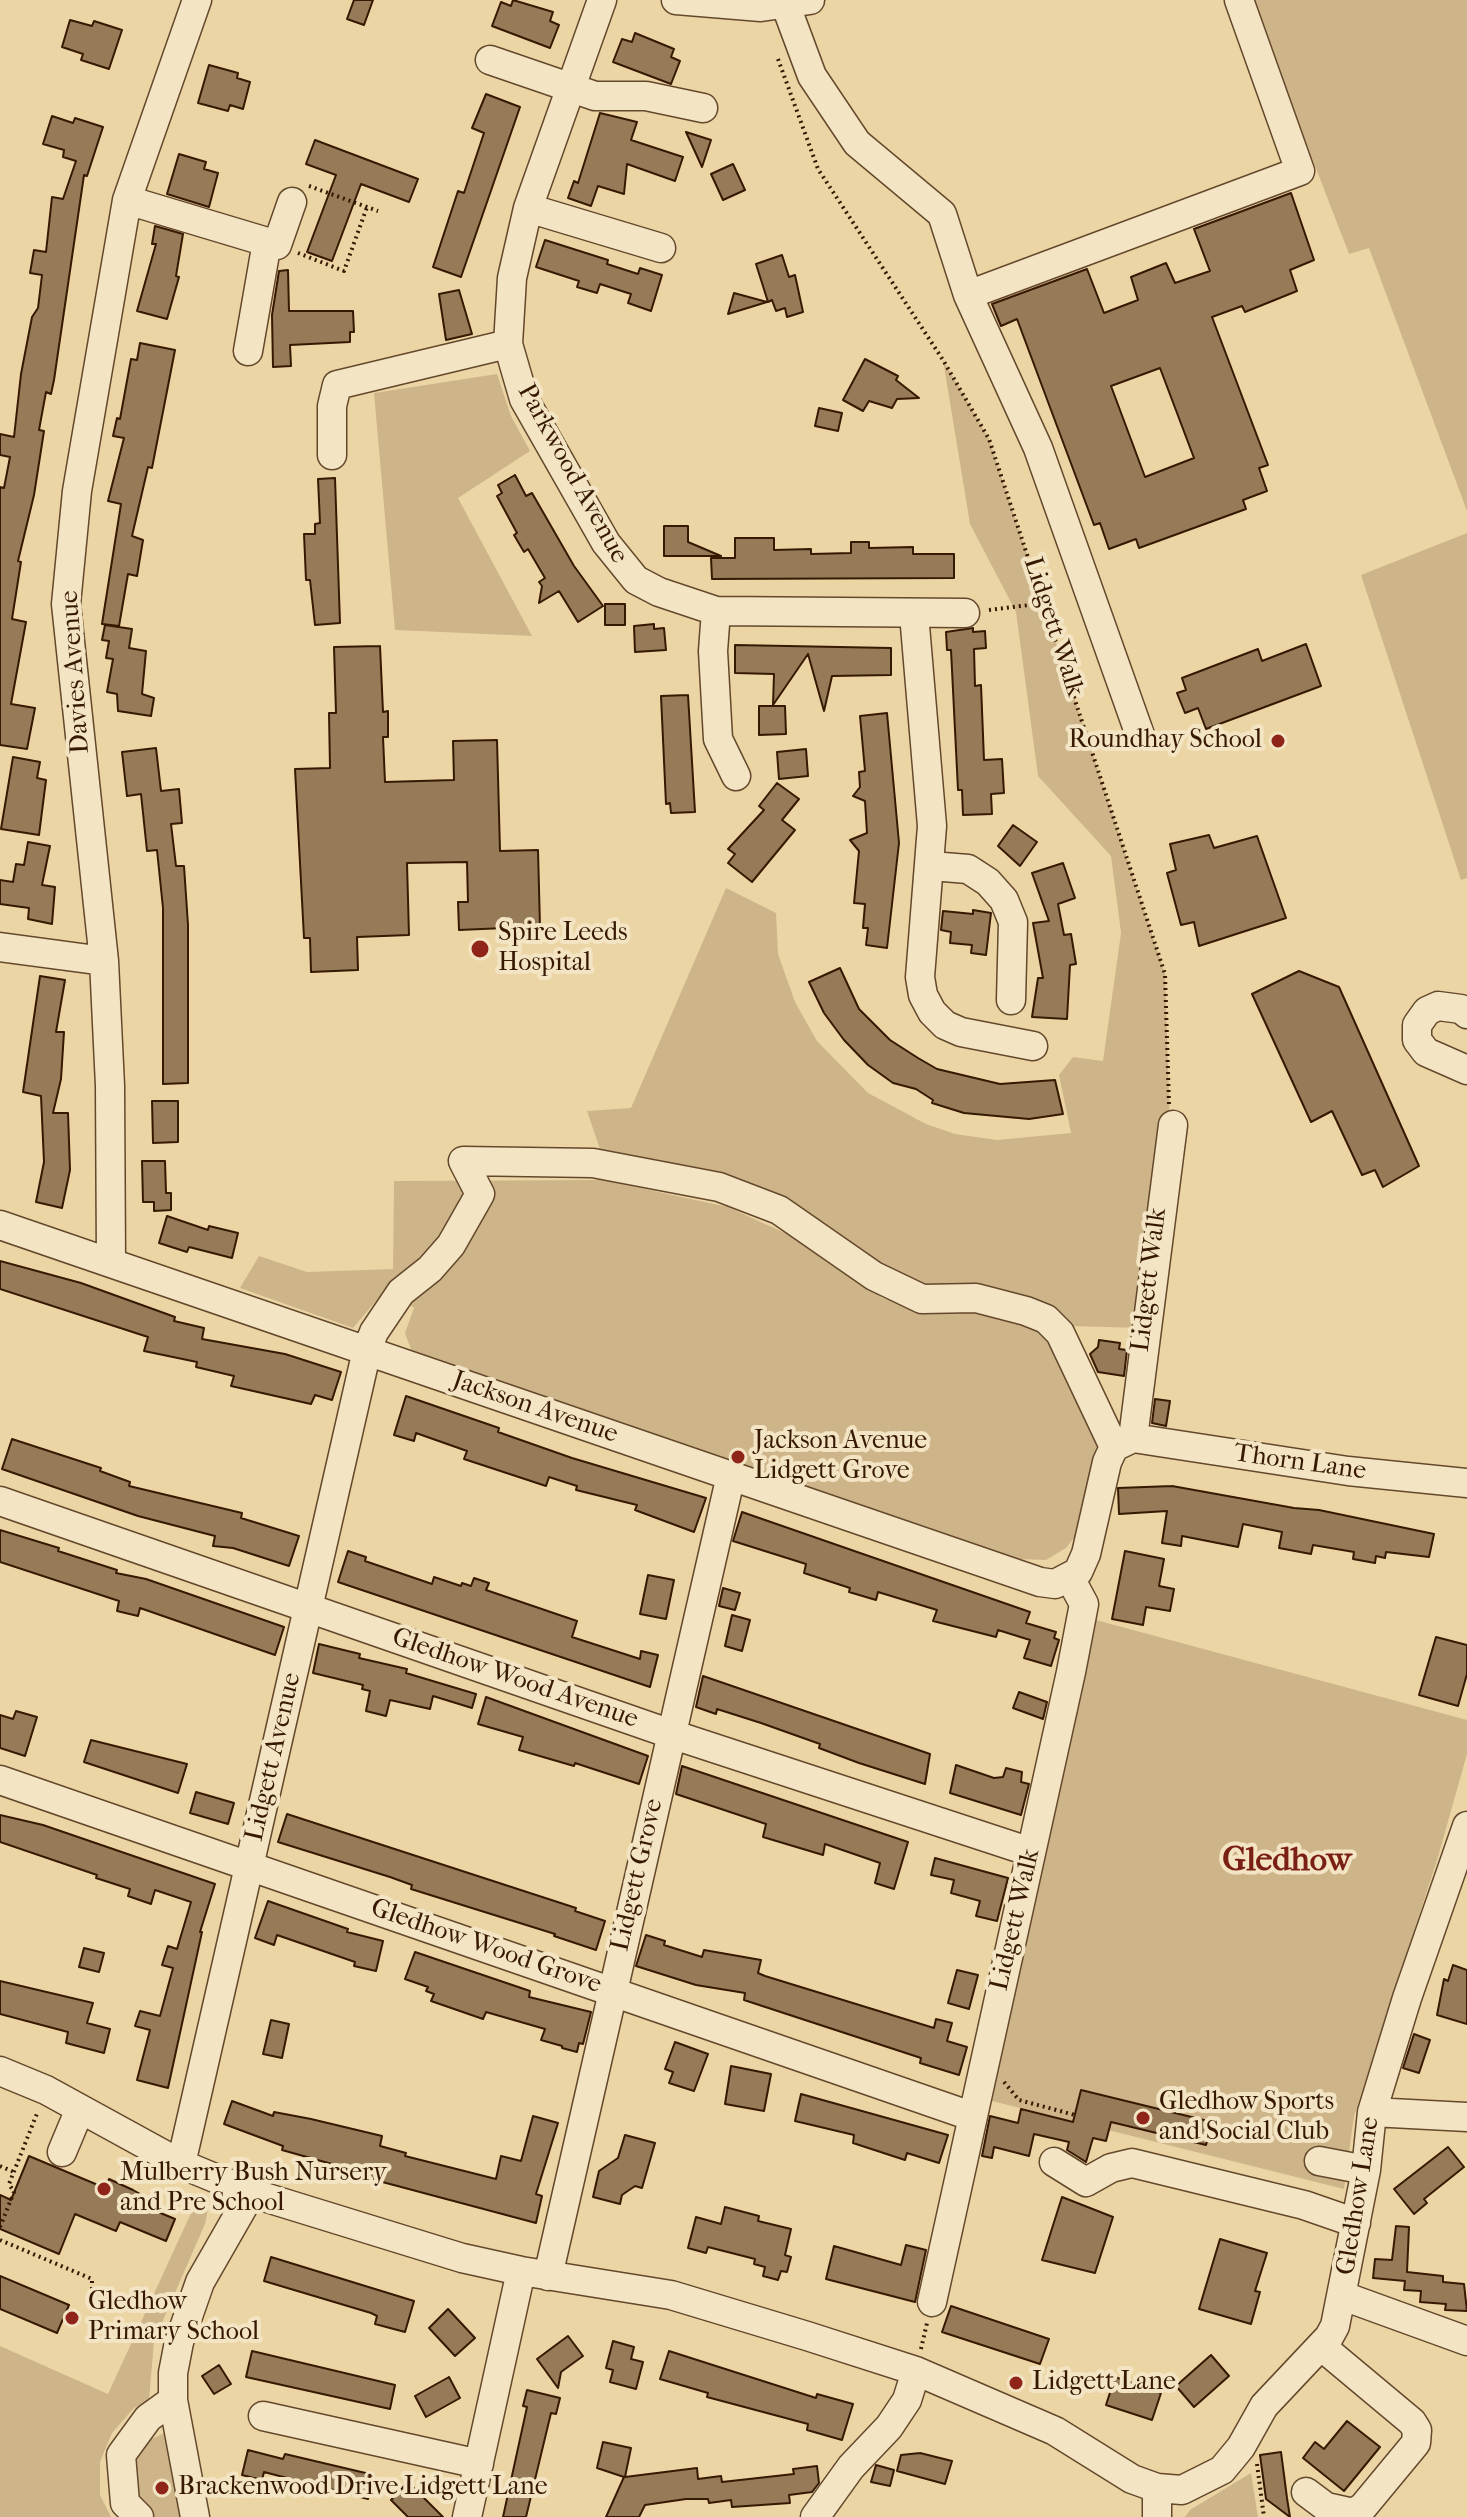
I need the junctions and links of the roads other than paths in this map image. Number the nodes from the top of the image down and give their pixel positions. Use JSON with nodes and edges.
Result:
{"nodes":[{"id":1,"x":197,"y":0,"type":"edge"},
{"id":2,"x":602,"y":0,"type":"edge"},
{"id":3,"x":676,"y":0,"type":"edge"},
{"id":4,"x":1239,"y":0,"type":"edge"},
{"id":5,"x":798,"y":3,"type":"edge"},
{"id":6,"x":490,"y":60,"type":"dead end"},
{"id":7,"x":570,"y":88,"type":"junction"},
{"id":8,"x":703,"y":108,"type":"dead end"},
{"id":9,"x":127,"y":200,"type":"junction"},
{"id":10,"x":292,"y":202,"type":"road end"},
{"id":11,"x":528,"y":208,"type":"junction"},
{"id":12,"x":272,"y":244,"type":"junction"},
{"id":13,"x":661,"y":248,"type":"dead end"},
{"id":14,"x":968,"y":295,"type":"junction"},
{"id":15,"x":508,"y":344,"type":"junction"},
{"id":16,"x":248,"y":351,"type":"dead end"},
{"id":17,"x":332,"y":455,"type":"dead end"},
{"id":18,"x":716,"y":611,"type":"junction"},
{"id":19,"x":965,"y":613,"type":"road end"},
{"id":20,"x":914,"y":614,"type":"junction"},
{"id":21,"x":1140,"y":735,"type":"dead end"},
{"id":22,"x":736,"y":776,"type":"dead end"},
{"id":23,"x":931,"y":866,"type":"junction"},
{"id":24,"x":0,"y":947,"type":"edge"},
{"id":25,"x":104,"y":961,"type":"junction"},
{"id":26,"x":1011,"y":1000,"type":"dead end"},
{"id":27,"x":1465,"y":1009,"type":"edge"},
{"id":28,"x":1033,"y":1046,"type":"dead end"},
{"id":29,"x":1467,"y":1070,"type":"edge"},
{"id":30,"x":1171,"y":1118,"type":"road end"},
{"id":31,"x":0,"y":1225,"type":"edge"},
{"id":32,"x":111,"y":1262,"type":"junction"},
{"id":33,"x":367,"y":1350,"type":"junction"},
{"id":34,"x":1124,"y":1442,"type":"junction"},
{"id":35,"x":731,"y":1475,"type":"junction"},
{"id":36,"x":1467,"y":1483,"type":"edge"},
{"id":37,"x":0,"y":1501,"type":"edge"},
{"id":38,"x":1070,"y":1578,"type":"junction"},
{"id":39,"x":309,"y":1607,"type":"junction"},
{"id":40,"x":671,"y":1734,"type":"junction"},
{"id":41,"x":0,"y":1780,"type":"edge"},
{"id":42,"x":1467,"y":1826,"type":"edge"},
{"id":43,"x":1031,"y":1852,"type":"junction"},
{"id":44,"x":250,"y":1863,"type":"junction"},
{"id":45,"x":611,"y":1991,"type":"junction"},
{"id":46,"x":0,"y":2071,"type":"edge"},
{"id":47,"x":80,"y":2109,"type":"junction"},
{"id":48,"x":1372,"y":2112,"type":"junction"},
{"id":49,"x":971,"y":2116,"type":"junction"},
{"id":50,"x":1467,"y":2117,"type":"edge"},
{"id":51,"x":62,"y":2152,"type":"dead end"},
{"id":52,"x":1319,"y":2161,"type":"dead end"},
{"id":53,"x":1054,"y":2162,"type":"dead end"},
{"id":54,"x":181,"y":2164,"type":"junction"},
{"id":55,"x":1366,"y":2170,"type":"junction"},
{"id":56,"x":251,"y":2193,"type":"junction"},
{"id":57,"x":1356,"y":2223,"type":"junction"},
{"id":58,"x":535,"y":2273,"type":"junction"},
{"id":59,"x":1343,"y":2296,"type":"junction"},
{"id":60,"x":932,"y":2302,"type":"road end"},
{"id":61,"x":1467,"y":2341,"type":"edge"},
{"id":62,"x":1321,"y":2346,"type":"junction"},
{"id":63,"x":916,"y":2371,"type":"junction"},
{"id":64,"x":173,"y":2400,"type":"junction"},
{"id":65,"x":263,"y":2416,"type":"dead end"},
{"id":66,"x":479,"y":2464,"type":"junction"},
{"id":67,"x":1157,"y":2488,"type":"junction"},
{"id":68,"x":1306,"y":2492,"type":"dead end"},
{"id":69,"x":139,"y":2517,"type":"edge"},
{"id":70,"x":195,"y":2517,"type":"edge"},
{"id":71,"x":467,"y":2517,"type":"edge"},
{"id":72,"x":815,"y":2517,"type":"edge"},
{"id":73,"x":1157,"y":2517,"type":"edge"}],
"edges":[{"from":1,"to":9,"type":"street","name":"Davies Avenue"},
{"from":2,"to":7,"type":"street","name":"Parkwood Avenue"},
{"from":3,"to":5,"type":"street"},
{"from":4,"to":14,"type":"street"},
{"from":5,"to":14,"type":"street"},
{"from":6,"to":7,"type":"street"},
{"from":7,"to":8,"type":"street"},
{"from":7,"to":11,"type":"street","name":"Parkwood Avenue"},
{"from":9,"to":12,"type":"street"},
{"from":9,"to":25,"type":"street","name":"Davies Avenue"},
{"from":10,"to":12,"type":"street"},
{"from":11,"to":13,"type":"street"},
{"from":11,"to":15,"type":"street","name":"Parkwood Avenue"},
{"from":12,"to":16,"type":"street"},
{"from":14,"to":21,"type":"street"},
{"from":15,"to":17,"type":"street"},
{"from":15,"to":18,"type":"street","name":"Parkwood Avenue"},
{"from":18,"to":20,"type":"street","name":"Parkwood Avenue"},
{"from":18,"to":22,"type":"street"},
{"from":19,"to":20,"type":"street","name":"Parkwood Avenue"},
{"from":20,"to":23,"type":"street"},
{"from":23,"to":26,"type":"street"},
{"from":23,"to":28,"type":"street"},
{"from":24,"to":25,"type":"street"},
{"from":25,"to":32,"type":"street","name":"Davies Avenue"},
{"from":27,"to":29,"type":"street"},
{"from":30,"to":34,"type":"street"},
{"from":31,"to":32,"type":"street","name":"Jackson Avenue"},
{"from":32,"to":33,"type":"street","name":"Jackson Avenue"},
{"from":33,"to":34,"type":"street","name":"Lidgett Avenue"},
{"from":33,"to":35,"type":"street","name":"Jackson Avenue"},
{"from":33,"to":39,"type":"street","name":"Lidgett Avenue"},
{"from":34,"to":36,"type":"street","name":"Thorn Lane"},
{"from":34,"to":38,"type":"street"},
{"from":35,"to":38,"type":"street","name":"Jackson Avenue"},
{"from":35,"to":40,"type":"street","name":"Lidgett Grove"},
{"from":37,"to":39,"type":"street","name":"Gledhow Wood Avenue"},
{"from":38,"to":43,"type":"street","name":"Lidgett Walk"},
{"from":39,"to":40,"type":"street","name":"Gledhow Wood Avenue"},
{"from":39,"to":44,"type":"street","name":"Lidgett Avenue"},
{"from":40,"to":43,"type":"street","name":"Gledhow Wood Avenue"},
{"from":40,"to":45,"type":"street","name":"Lidgett Grove"},
{"from":41,"to":44,"type":"street","name":"Gledhow Wood Grove"},
{"from":42,"to":48,"type":"street","name":"Gledhow Lane"},
{"from":43,"to":49,"type":"street","name":"Lidgett Walk"},
{"from":44,"to":45,"type":"street","name":"Gledhow Wood Grove"},
{"from":44,"to":54,"type":"street","name":"Lidgett Avenue"},
{"from":45,"to":49,"type":"street","name":"Gledhow Wood Grove"},
{"from":45,"to":58,"type":"street","name":"Lidgett Grove"},
{"from":46,"to":47,"type":"street"},
{"from":47,"to":51,"type":"street"},
{"from":47,"to":54,"type":"street"},
{"from":48,"to":50,"type":"street"},
{"from":48,"to":55,"type":"street","name":"Gledhow Lane"},
{"from":49,"to":60,"type":"street","name":"Lidgett Walk"},
{"from":52,"to":55,"type":"street"},
{"from":53,"to":57,"type":"street"},
{"from":54,"to":56,"type":"street"},
{"from":55,"to":57,"type":"street","name":"Gledhow Lane"},
{"from":56,"to":58,"type":"street"},
{"from":56,"to":64,"type":"street"},
{"from":57,"to":59,"type":"street","name":"Gledhow Lane"},
{"from":58,"to":63,"type":"street"},
{"from":58,"to":66,"type":"street","name":"Lidgett Grove"},
{"from":59,"to":61,"type":"street"},
{"from":59,"to":62,"type":"street","name":"Gledhow Lane"},
{"from":62,"to":67,"type":"street","name":"Gledhow Lane"},
{"from":62,"to":68,"type":"street"},
{"from":63,"to":67,"type":"street"},
{"from":63,"to":72,"type":"street"},
{"from":64,"to":69,"type":"street"},
{"from":64,"to":70,"type":"street"},
{"from":65,"to":66,"type":"street"},
{"from":66,"to":71,"type":"street","name":"Lidgett Grove"},
{"from":67,"to":73,"type":"street"}]}
